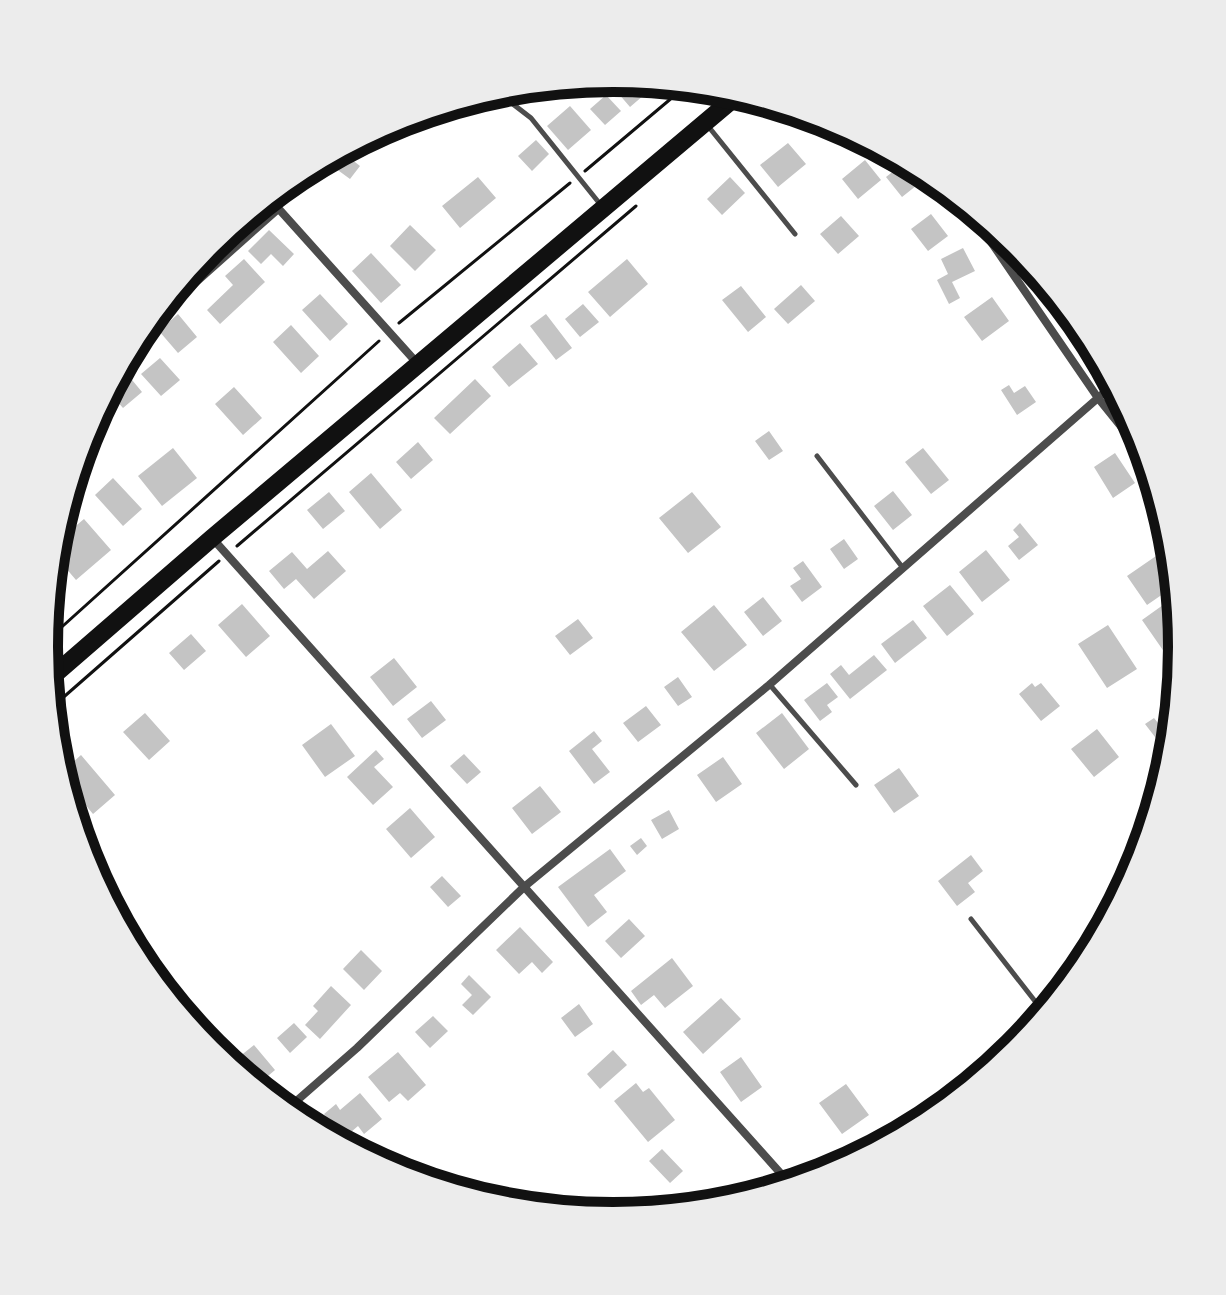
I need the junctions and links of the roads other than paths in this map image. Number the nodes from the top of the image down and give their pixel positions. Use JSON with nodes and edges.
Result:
{"nodes":[{"id":1,"x":510,"y":102,"type":"edge"},
{"id":2,"x":727,"y":104,"type":"edge"},
{"id":3,"x":705,"y":123,"type":"junction"},
{"id":4,"x":275,"y":207,"type":"edge"},
{"id":5,"x":603,"y":208,"type":"junction"},
{"id":6,"x":277,"y":210,"type":"junction"},
{"id":7,"x":795,"y":234,"type":"dead end"},
{"id":8,"x":990,"y":241,"type":"edge"},
{"id":9,"x":195,"y":283,"type":"edge"},
{"id":10,"x":418,"y":364,"type":"junction"},
{"id":11,"x":1105,"y":392,"type":"edge"},
{"id":12,"x":1098,"y":398,"type":"junction"},
{"id":13,"x":1124,"y":430,"type":"edge"},
{"id":14,"x":817,"y":456,"type":"dead end"},
{"id":15,"x":212,"y":538,"type":"junction"},
{"id":16,"x":903,"y":568,"type":"junction"},
{"id":17,"x":59,"y":671,"type":"edge"},
{"id":18,"x":769,"y":685,"type":"junction"},
{"id":19,"x":856,"y":785,"type":"dead end"},
{"id":20,"x":524,"y":887,"type":"junction"},
{"id":21,"x":971,"y":919,"type":"dead end"},
{"id":22,"x":1037,"y":1004,"type":"edge"},
{"id":23,"x":295,"y":1102,"type":"edge"},
{"id":24,"x":783,"y":1176,"type":"edge"}],
"edges":[{"from":1,"to":5,"type":"lane"},
{"from":2,"to":3,"type":"main road"},
{"from":3,"to":5,"type":"main road"},
{"from":3,"to":7,"type":"lane"},
{"from":4,"to":6,"type":"street"},
{"from":5,"to":10,"type":"main road"},
{"from":6,"to":9,"type":"street"},
{"from":6,"to":10,"type":"street"},
{"from":8,"to":12,"type":"street"},
{"from":10,"to":15,"type":"main road"},
{"from":11,"to":12,"type":"street"},
{"from":12,"to":13,"type":"street"},
{"from":12,"to":16,"type":"street"},
{"from":14,"to":16,"type":"lane"},
{"from":15,"to":17,"type":"main road"},
{"from":15,"to":20,"type":"street"},
{"from":16,"to":18,"type":"street"},
{"from":18,"to":19,"type":"lane"},
{"from":18,"to":20,"type":"street"},
{"from":20,"to":23,"type":"street"},
{"from":20,"to":24,"type":"street"},
{"from":21,"to":22,"type":"lane"}]}
